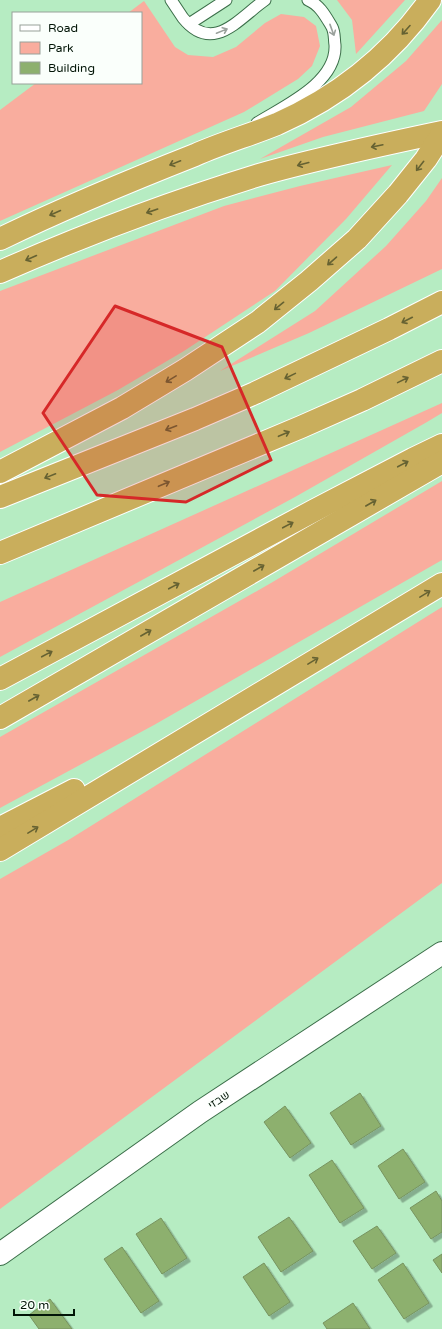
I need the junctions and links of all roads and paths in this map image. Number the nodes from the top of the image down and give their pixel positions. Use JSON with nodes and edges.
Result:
{"nodes":[{"id":1,"x":171,"y":0,"type":"edge"},
{"id":2,"x":226,"y":0,"type":"edge"},
{"id":3,"x":265,"y":0,"type":"edge"},
{"id":4,"x":308,"y":0,"type":"edge"},
{"id":5,"x":430,"y":0,"type":"edge"},
{"id":6,"x":189,"y":24,"type":"junction"},
{"id":7,"x":442,"y":133,"type":"edge"},
{"id":8,"x":197,"y":153,"type":"junction"},
{"id":9,"x":0,"y":239,"type":"edge"},
{"id":10,"x":0,"y":272,"type":"edge"},
{"id":11,"x":442,"y":302,"type":"edge"},
{"id":12,"x":442,"y":361,"type":"edge"},
{"id":13,"x":442,"y":445,"type":"edge"},
{"id":14,"x":442,"y":462,"type":"edge"},
{"id":15,"x":0,"y":472,"type":"edge"},
{"id":16,"x":0,"y":497,"type":"edge"},
{"id":17,"x":128,"y":499,"type":"junction"},
{"id":18,"x":0,"y":553,"type":"edge"},
{"id":19,"x":0,"y":565,"type":"edge"},
{"id":20,"x":442,"y":584,"type":"edge"},
{"id":21,"x":0,"y":679,"type":"edge"},
{"id":22,"x":280,"y":681,"type":"junction"},
{"id":23,"x":0,"y":718,"type":"edge"},
{"id":24,"x":0,"y":828,"type":"edge"},
{"id":25,"x":0,"y":850,"type":"edge"},
{"id":26,"x":442,"y":953,"type":"edge"},
{"id":27,"x":0,"y":1254,"type":"edge"}],
"edges":[{"from":1,"to":6,"type":"lane"},
{"from":2,"to":6,"type":"lane"},
{"from":6,"to":3,"type":"lane","one_way":true},
{"from":4,"to":8,"type":"lane","one_way":true},
{"from":5,"to":8,"type":"highway","one_way":true},
{"from":7,"to":10,"type":"highway","one_way":true},
{"from":7,"to":15,"type":"highway","one_way":true},
{"from":8,"to":9,"type":"highway","one_way":true},
{"from":11,"to":16,"type":"highway","one_way":true},
{"from":17,"to":12,"type":"highway","one_way":true},
{"from":21,"to":13,"type":"highway","one_way":true},
{"from":23,"to":14,"type":"highway","one_way":true},
{"from":17,"to":18,"type":"highway"},
{"from":17,"to":19,"type":"highway"},
{"from":22,"to":20,"type":"highway","one_way":true},
{"from":22,"to":24,"type":"highway"},
{"from":25,"to":22,"type":"highway","one_way":true},
{"from":26,"to":27,"type":"street","name":"שבזי"}]}
